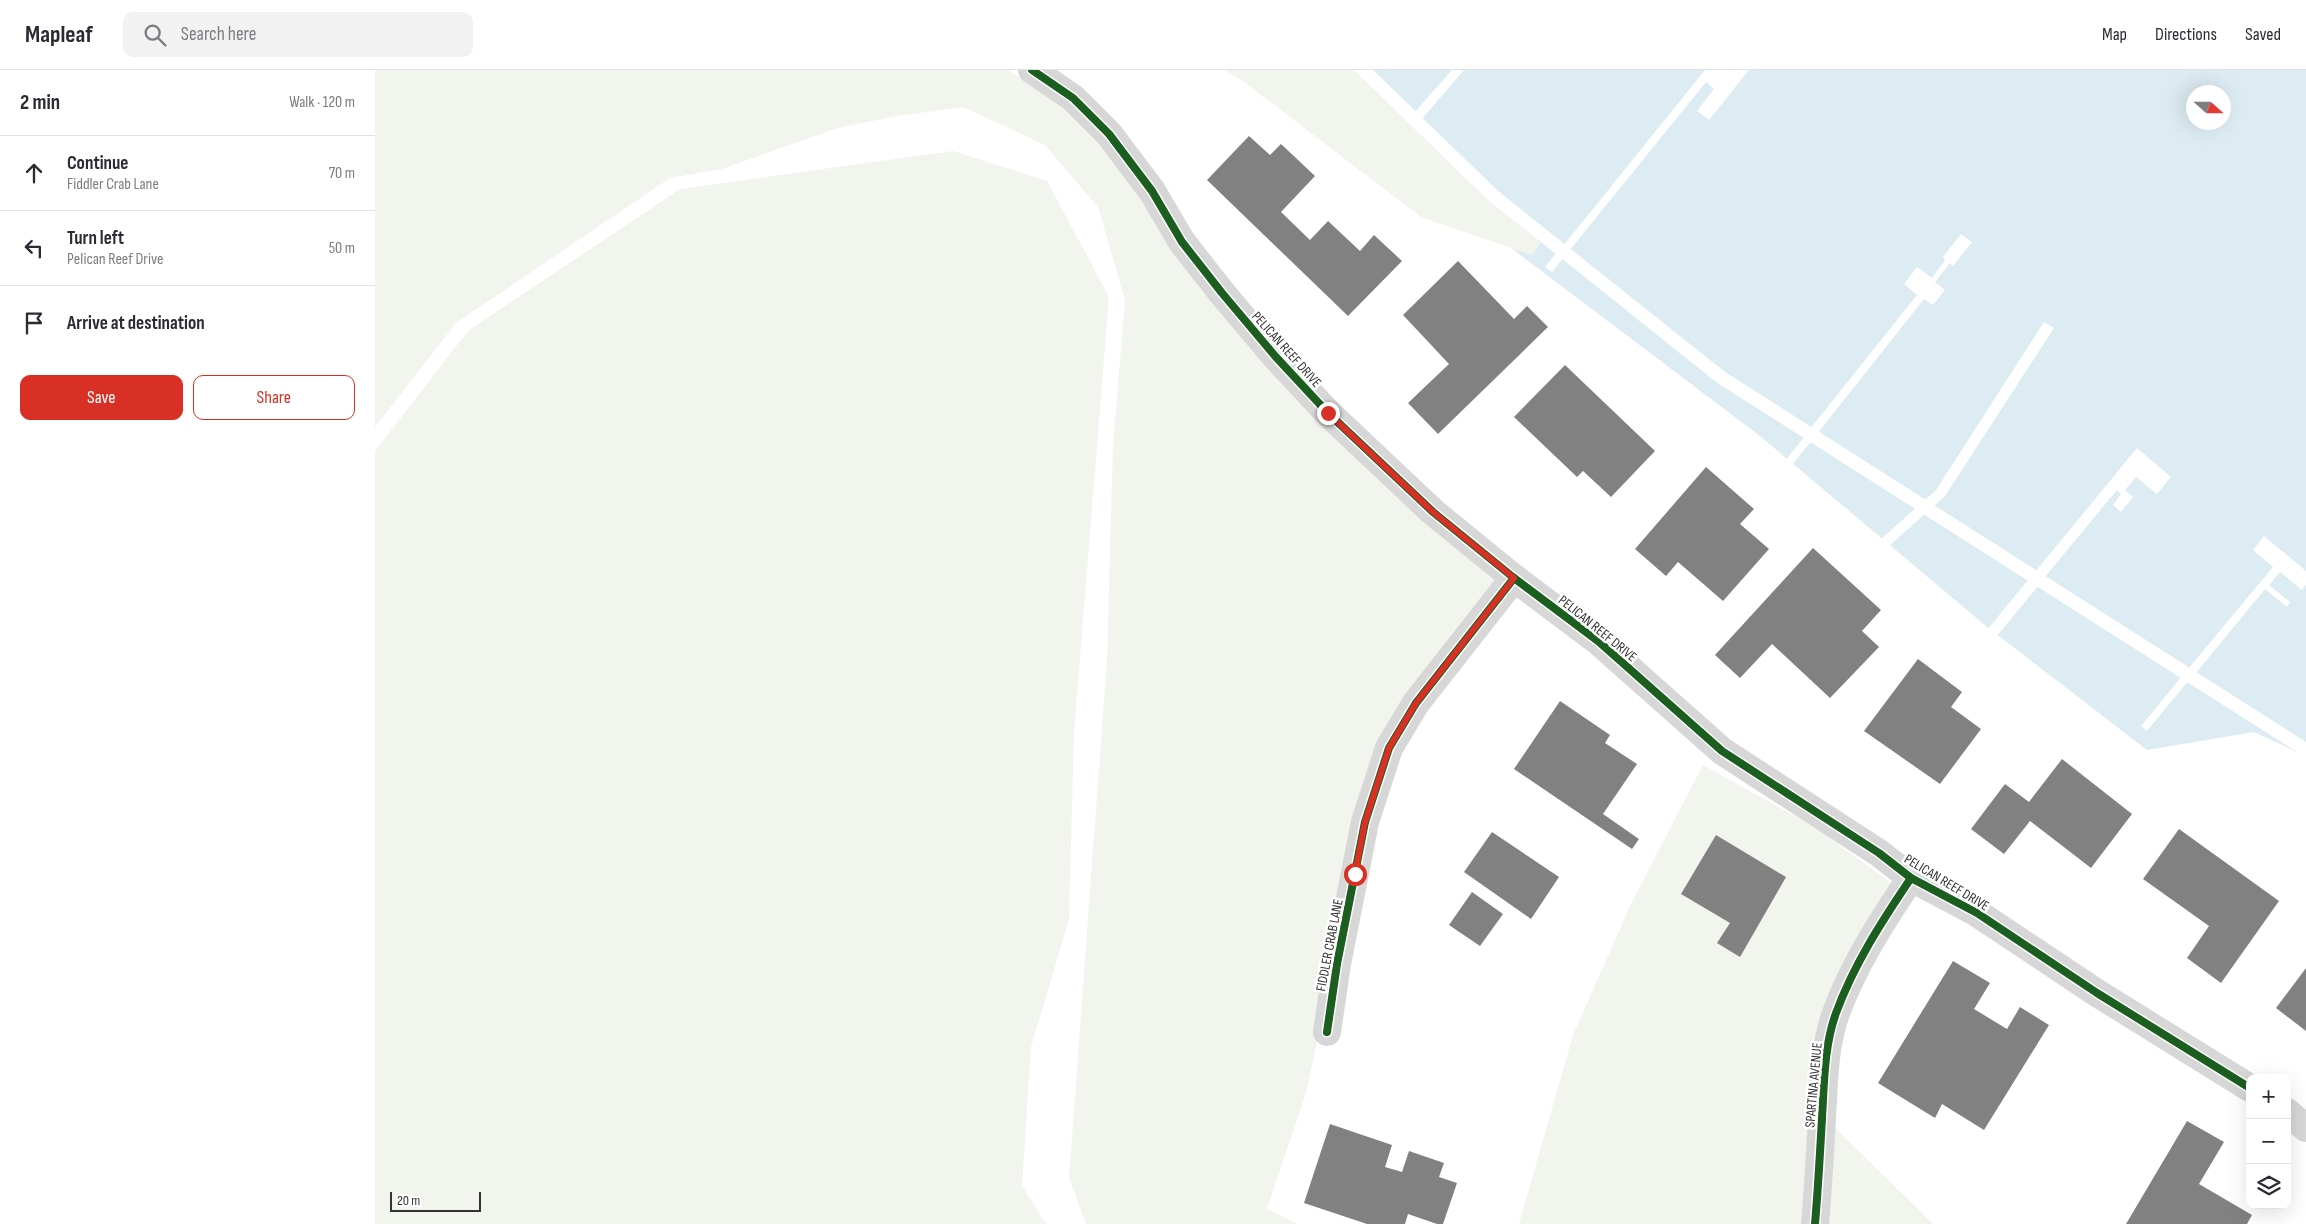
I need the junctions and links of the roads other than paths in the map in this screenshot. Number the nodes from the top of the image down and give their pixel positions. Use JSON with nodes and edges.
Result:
{"nodes":[{"id":1,"x":1032,"y":70,"type":"edge"},
{"id":2,"x":1514,"y":578,"type":"junction"},
{"id":3,"x":1911,"y":878,"type":"junction"},
{"id":4,"x":1327,"y":1032,"type":"dead end"},
{"id":5,"x":2246,"y":1086,"type":"edge"},
{"id":6,"x":2291,"y":1115,"type":"edge"},
{"id":7,"x":2306,"y":1128,"type":"edge"},
{"id":8,"x":1815,"y":1224,"type":"edge"}],
"edges":[{"from":1,"to":2,"type":"street","name":"PELICAN REEF DRIVE"},
{"from":2,"to":3,"type":"street","name":"PELICAN REEF DRIVE"},
{"from":2,"to":4,"type":"street","name":"FIDDLER CRAB LANE"},
{"from":3,"to":5,"type":"street","name":"PELICAN REEF DRIVE"},
{"from":3,"to":8,"type":"street","name":"SPARTINA AVENUE"},
{"from":6,"to":7,"type":"street"}]}
